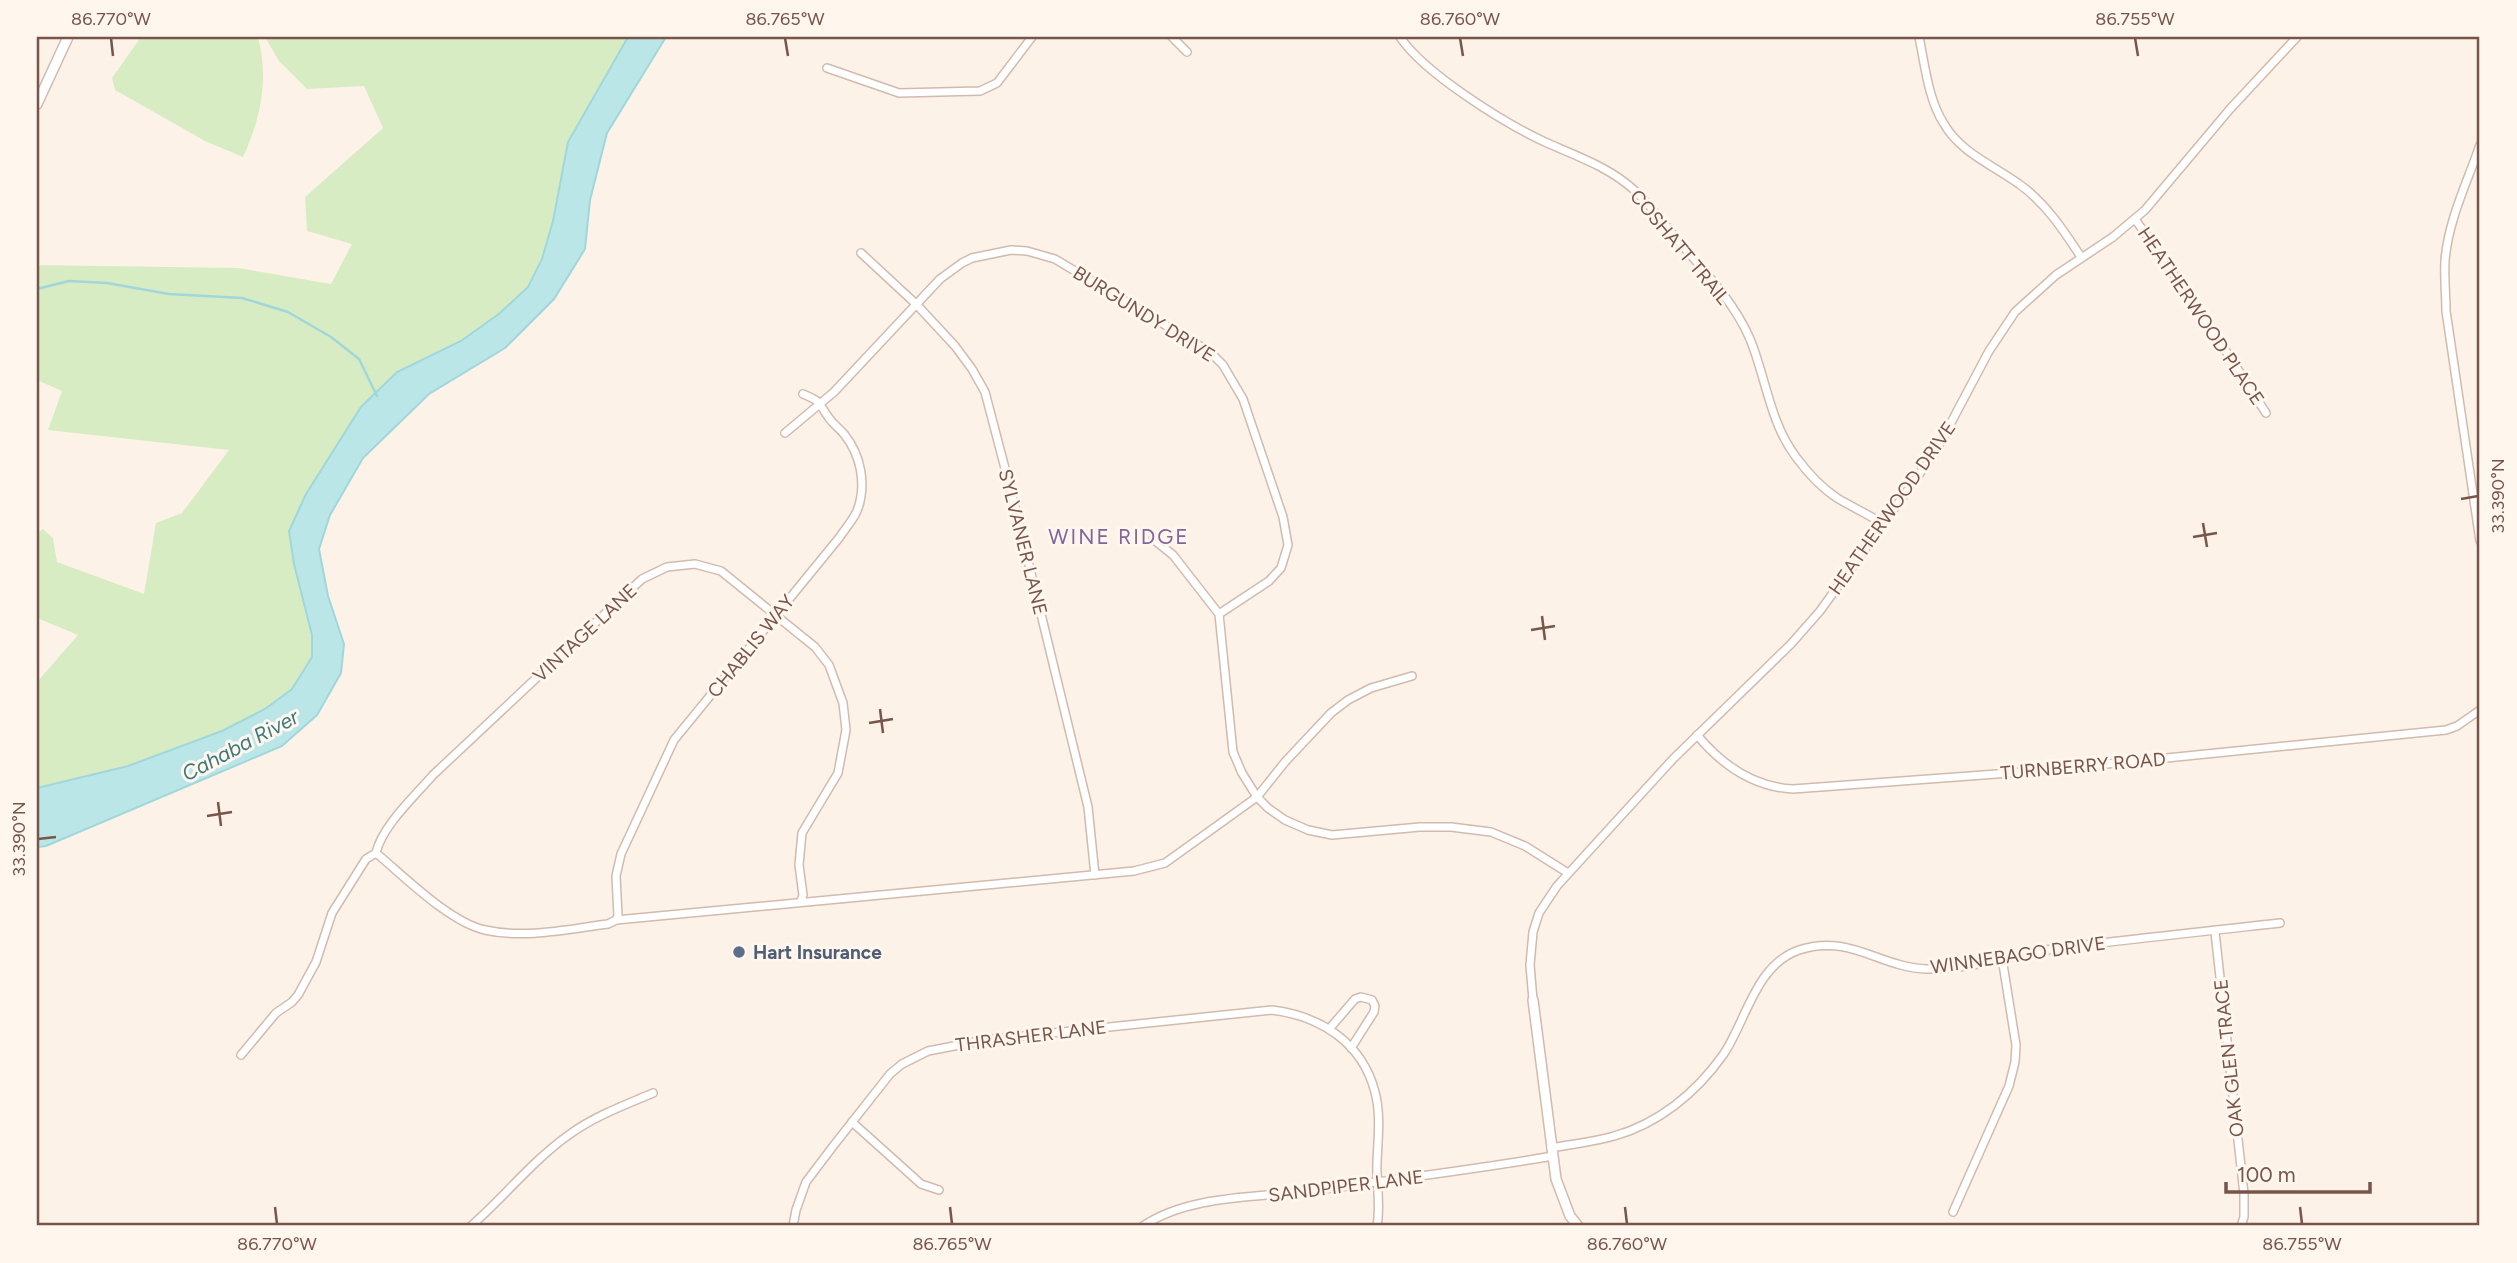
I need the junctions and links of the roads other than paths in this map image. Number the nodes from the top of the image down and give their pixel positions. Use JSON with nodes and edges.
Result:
{"nodes":[{"id":1,"x":68,"y":37,"type":"edge"},
{"id":2,"x":1032,"y":37,"type":"edge"},
{"id":3,"x":1172,"y":37,"type":"edge"},
{"id":4,"x":1400,"y":37,"type":"edge"},
{"id":5,"x":1919,"y":37,"type":"edge"},
{"id":6,"x":2297,"y":37,"type":"edge"},
{"id":7,"x":1187,"y":51,"type":"dead end"},
{"id":8,"x":827,"y":68,"type":"dead end"},
{"id":9,"x":39,"y":93,"type":"edge"},
{"id":10,"x":37,"y":104,"type":"edge"},
{"id":11,"x":2480,"y":145,"type":"edge"},
{"id":12,"x":2135,"y":219,"type":"junction"},
{"id":13,"x":861,"y":253,"type":"dead end"},
{"id":14,"x":2081,"y":257,"type":"junction"},
{"id":15,"x":916,"y":304,"type":"junction"},
{"id":16,"x":803,"y":394,"type":"dead end"},
{"id":17,"x":820,"y":401,"type":"junction"},
{"id":18,"x":2266,"y":413,"type":"dead end"},
{"id":19,"x":785,"y":433,"type":"dead end"},
{"id":20,"x":1883,"y":524,"type":"junction"},
{"id":21,"x":1153,"y":539,"type":"dead end"},
{"id":22,"x":2480,"y":541,"type":"edge"},
{"id":23,"x":1219,"y":614,"type":"junction"},
{"id":24,"x":776,"y":615,"type":"junction"},
{"id":25,"x":1412,"y":676,"type":"dead end"},
{"id":26,"x":2480,"y":710,"type":"edge"},
{"id":27,"x":1697,"y":735,"type":"junction"},
{"id":28,"x":1257,"y":797,"type":"junction"},
{"id":29,"x":376,"y":853,"type":"junction"},
{"id":30,"x":1568,"y":873,"type":"junction"},
{"id":31,"x":1096,"y":875,"type":"junction"},
{"id":32,"x":801,"y":901,"type":"junction"},
{"id":33,"x":616,"y":920,"type":"junction"},
{"id":34,"x":2280,"y":923,"type":"dead end"},
{"id":35,"x":2215,"y":932,"type":"junction"},
{"id":36,"x":2002,"y":958,"type":"junction"},
{"id":37,"x":1533,"y":1000,"type":"joint"},
{"id":38,"x":1330,"y":1028,"type":"junction"},
{"id":39,"x":1351,"y":1048,"type":"junction"},
{"id":40,"x":241,"y":1055,"type":"dead end"},
{"id":41,"x":653,"y":1093,"type":"dead end"},
{"id":42,"x":852,"y":1122,"type":"junction"},
{"id":43,"x":1552,"y":1152,"type":"junction"},
{"id":44,"x":1378,"y":1182,"type":"junction"},
{"id":45,"x":939,"y":1190,"type":"dead end"},
{"id":46,"x":1954,"y":1212,"type":"dead end"},
{"id":47,"x":471,"y":1226,"type":"edge"},
{"id":48,"x":793,"y":1226,"type":"edge"},
{"id":49,"x":1143,"y":1226,"type":"edge"},
{"id":50,"x":1377,"y":1226,"type":"edge"},
{"id":51,"x":1578,"y":1226,"type":"edge"},
{"id":52,"x":2241,"y":1226,"type":"edge"}],
"edges":[{"from":1,"to":9,"type":"street"},
{"from":2,"to":8,"type":"street"},
{"from":3,"to":7,"type":"street"},
{"from":4,"to":20,"type":"street","name":"COSHATT TRAIL"},
{"from":5,"to":14,"type":"street"},
{"from":6,"to":12,"type":"street","name":"HEATHERWOOD DRIVE"},
{"from":9,"to":10,"type":"street"},
{"from":11,"to":22,"type":"street"},
{"from":12,"to":14,"type":"street","name":"HEATHERWOOD DRIVE"},
{"from":12,"to":18,"type":"street","name":"HEATHERWOOD PLACE"},
{"from":13,"to":15,"type":"street","name":"SYLVANER LANE"},
{"from":14,"to":20,"type":"street","name":"HEATHERWOOD DRIVE"},
{"from":15,"to":17,"type":"street","name":"BURGUNDY DRIVE"},
{"from":15,"to":23,"type":"street","name":"BURGUNDY DRIVE"},
{"from":15,"to":31,"type":"street","name":"SYLVANER LANE"},
{"from":16,"to":17,"type":"street"},
{"from":17,"to":19,"type":"street","name":"BURGUNDY DRIVE"},
{"from":17,"to":24,"type":"street","name":"CHABLIS WAY"},
{"from":20,"to":27,"type":"street","name":"HEATHERWOOD DRIVE"},
{"from":21,"to":23,"type":"street"},
{"from":23,"to":28,"type":"street"},
{"from":24,"to":29,"type":"street","name":"VINTAGE LANE"},
{"from":24,"to":32,"type":"street","name":"VINTAGE LANE"},
{"from":24,"to":33,"type":"street","name":"CHABLIS WAY"},
{"from":25,"to":28,"type":"street"},
{"from":26,"to":27,"type":"street","name":"TURNBERRY ROAD"},
{"from":27,"to":30,"type":"street","name":"HEATHERWOOD DRIVE"},
{"from":28,"to":30,"type":"street"},
{"from":28,"to":31,"type":"street"},
{"from":29,"to":33,"type":"street"},
{"from":29,"to":40,"type":"street","name":"VINTAGE LANE"},
{"from":30,"to":37,"type":"street","name":"HEATHERWOOD DRIVE"},
{"from":31,"to":32,"type":"street"},
{"from":32,"to":33,"type":"street"},
{"from":34,"to":35,"type":"street","name":"WINNEBAGO DRIVE"},
{"from":35,"to":36,"type":"street","name":"WINNEBAGO DRIVE"},
{"from":35,"to":52,"type":"street","name":"OAK GLEN TRACE"},
{"from":36,"to":43,"type":"street","name":"WINNEBAGO DRIVE"},
{"from":36,"to":46,"type":"street"},
{"from":37,"to":43,"type":"street"},
{"from":38,"to":39,"type":"street","name":"THRASHER LANE"},
{"from":38,"to":39,"type":"street"},
{"from":38,"to":42,"type":"street","name":"THRASHER LANE"},
{"from":39,"to":44,"type":"street","name":"THRASHER LANE"},
{"from":41,"to":47,"type":"street"},
{"from":42,"to":45,"type":"street"},
{"from":42,"to":48,"type":"street","name":"THRASHER LANE"},
{"from":43,"to":44,"type":"street","name":"SANDPIPER LANE"},
{"from":43,"to":51,"type":"street"},
{"from":44,"to":49,"type":"street","name":"SANDPIPER LANE"},
{"from":44,"to":50,"type":"street","name":"THRASHER LANE"}]}
